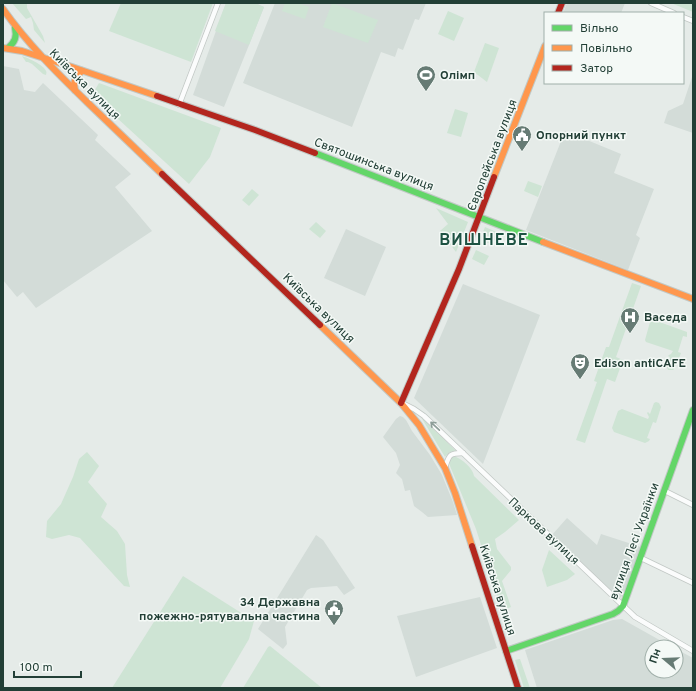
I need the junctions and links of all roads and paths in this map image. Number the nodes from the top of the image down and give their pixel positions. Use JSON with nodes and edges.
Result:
{"nodes":[{"id":1,"x":218,"y":3,"type":"edge"},
{"id":2,"x":651,"y":3,"type":"edge"},
{"id":3,"x":3,"y":9,"type":"edge"},
{"id":4,"x":672,"y":12,"type":"edge"},
{"id":5,"x":15,"y":26,"type":"junction"},
{"id":6,"x":6,"y":48,"type":"edge"},
{"id":7,"x":544,"y":49,"type":"edge"},
{"id":8,"x":44,"y":58,"type":"junction"},
{"id":9,"x":82,"y":71,"type":"junction"},
{"id":10,"x":75,"y":90,"type":"junction"},
{"id":11,"x":179,"y":105,"type":"junction"},
{"id":12,"x":479,"y":218,"type":"junction"},
{"id":13,"x":693,"y":299,"type":"edge"},
{"id":14,"x":401,"y":403,"type":"junction"},
{"id":15,"x":693,"y":410,"type":"edge"},
{"id":16,"x":692,"y":418,"type":"edge"},
{"id":17,"x":463,"y":453,"type":"junction"},
{"id":18,"x":445,"y":468,"type":"junction"},
{"id":19,"x":664,"y":491,"type":"junction"},
{"id":20,"x":693,"y":505,"type":"edge"},
{"id":21,"x":641,"y":558,"type":"junction"},
{"id":22,"x":693,"y":583,"type":"edge"},
{"id":23,"x":623,"y":606,"type":"junction"},
{"id":24,"x":506,"y":651,"type":"junction"},
{"id":25,"x":693,"y":651,"type":"edge"},
{"id":26,"x":518,"y":688,"type":"edge"}],
"edges":[{"from":1,"to":11,"type":"street"},
{"from":2,"to":4,"type":"street"},
{"from":3,"to":5,"type":"street","name":"Київська вулиця"},
{"from":5,"to":6,"type":"street"},
{"from":5,"to":8,"type":"street","name":"Київська вулиця"},
{"from":6,"to":8,"type":"street","name":"Святошинська вулиця"},
{"from":7,"to":12,"type":"street","name":"Європейська вулиця"},
{"from":8,"to":9,"type":"street","name":"Святошинська вулиця"},
{"from":8,"to":10,"type":"street","name":"Київська вулиця"},
{"from":9,"to":10,"type":"street"},
{"from":9,"to":11,"type":"street","name":"Святошинська вулиця"},
{"from":10,"to":14,"type":"street","name":"Київська вулиця"},
{"from":11,"to":12,"type":"street","name":"Святошинська вулиця"},
{"from":12,"to":13,"type":"street","name":"Святошинська вулиця"},
{"from":12,"to":14,"type":"street","name":"Європейська вулиця"},
{"from":17,"to":14,"type":"street","name":"Паркова вулиця","one_way":true},
{"from":14,"to":18,"type":"street","name":"Київська вулиця"},
{"from":15,"to":16,"type":"street","name":"вулиця Лесі Українки"},
{"from":16,"to":19,"type":"street","name":"вулиця Лесі Українки"},
{"from":17,"to":18,"type":"street"},
{"from":17,"to":23,"type":"street","name":"Паркова вулиця"},
{"from":18,"to":24,"type":"street","name":"Київська вулиця"},
{"from":19,"to":20,"type":"street"},
{"from":19,"to":21,"type":"street","name":"вулиця Лесі Українки"},
{"from":21,"to":22,"type":"street"},
{"from":21,"to":23,"type":"street","name":"вулиця Лесі Українки"},
{"from":23,"to":24,"type":"street","name":"вулиця Лесі Українки"},
{"from":23,"to":25,"type":"street","name":"Паркова вулиця"},
{"from":24,"to":26,"type":"street","name":"Київська вулиця"}]}
